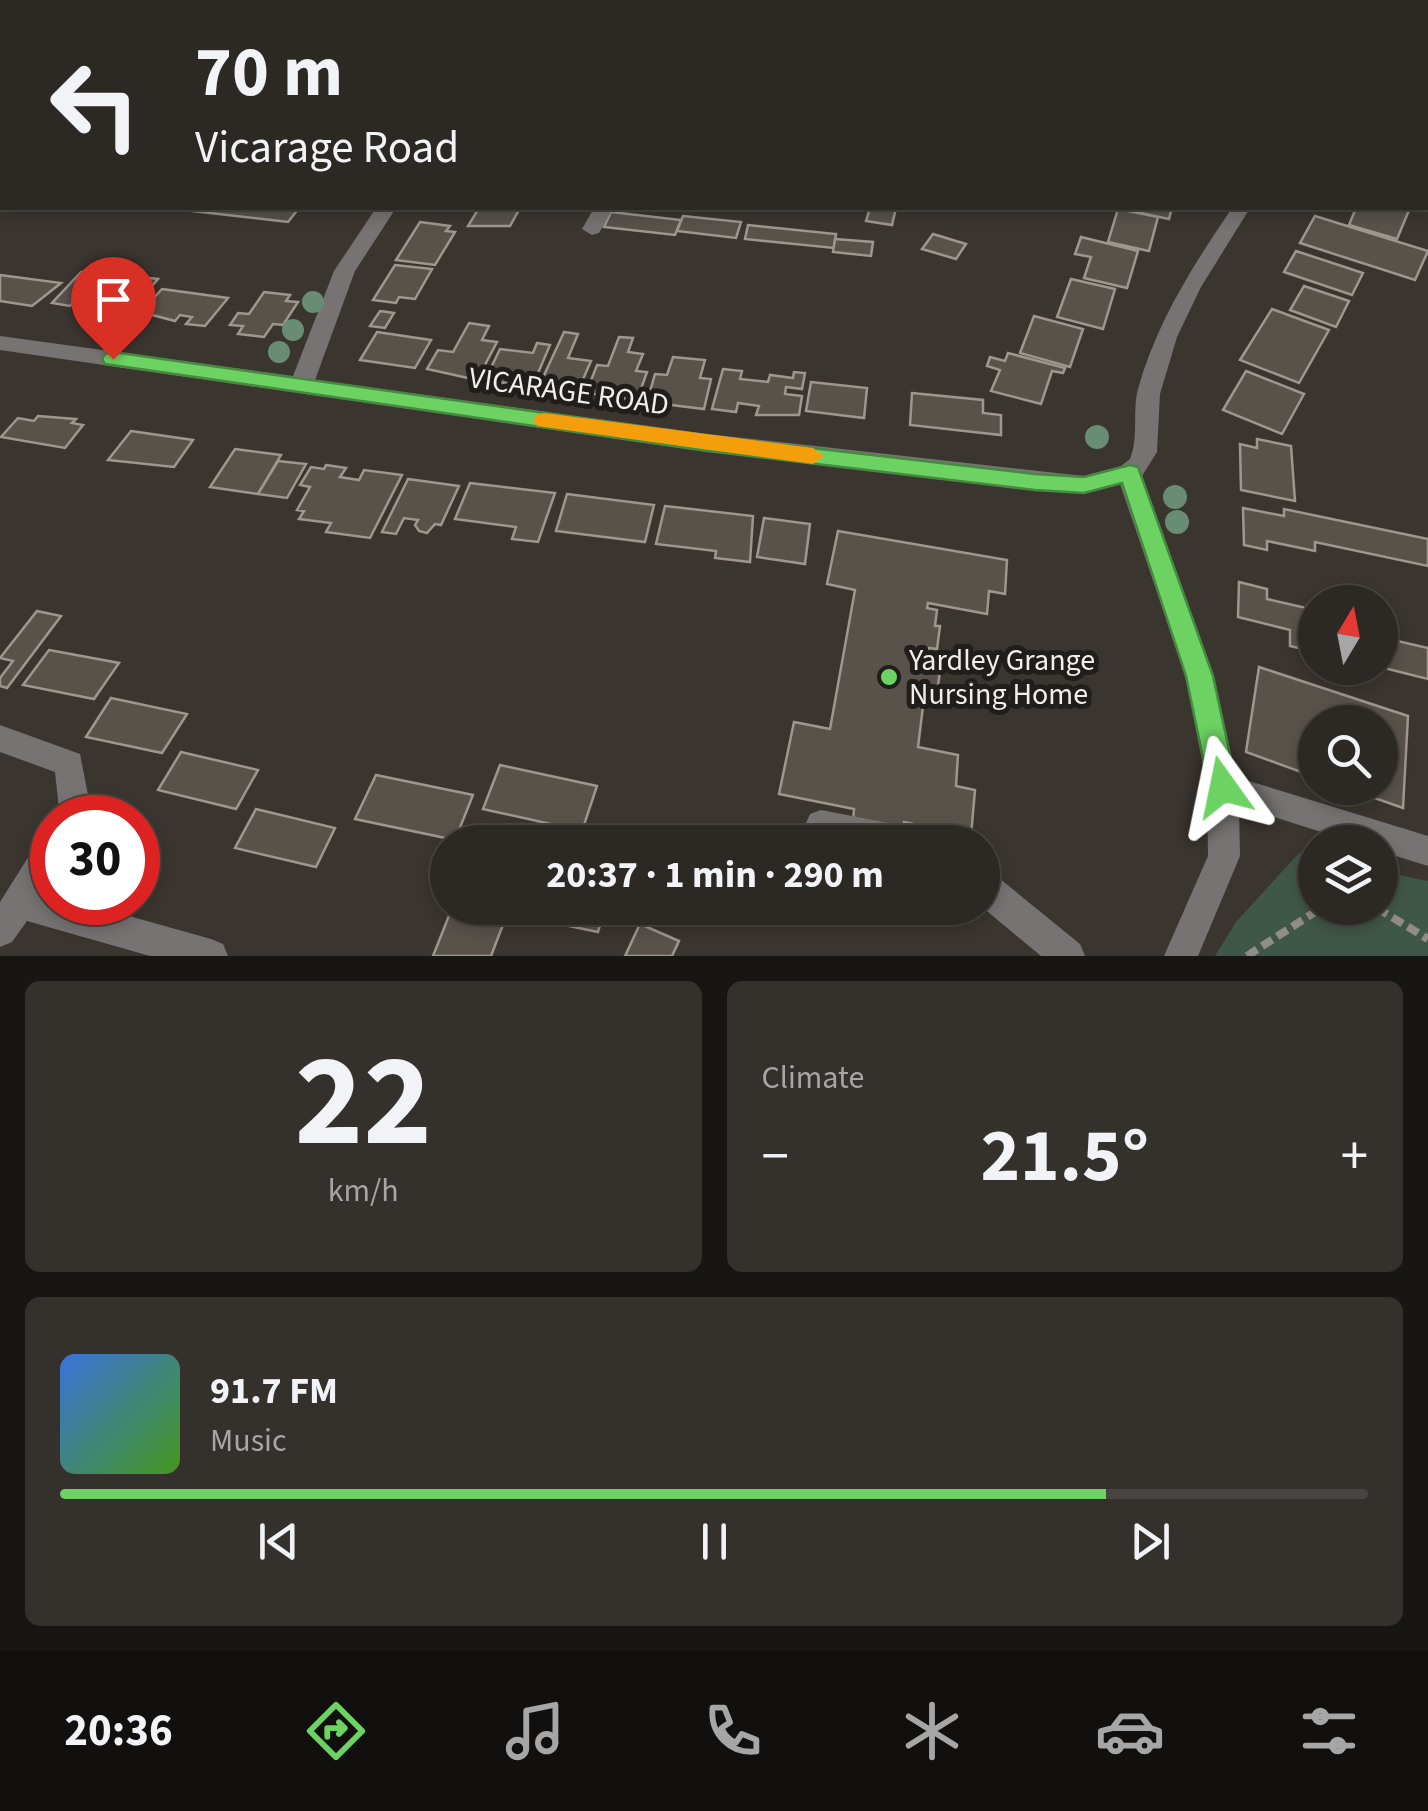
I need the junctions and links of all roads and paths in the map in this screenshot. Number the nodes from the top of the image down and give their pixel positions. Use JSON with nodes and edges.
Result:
{"nodes":[{"id":1,"x":384,"y":210,"type":"edge"},
{"id":2,"x":601,"y":210,"type":"edge"},
{"id":3,"x":1240,"y":210,"type":"edge"},
{"id":4,"x":592,"y":229,"type":"dead end"},
{"id":5,"x":0,"y":343,"type":"edge"},
{"id":6,"x":300,"y":386,"type":"junction"},
{"id":7,"x":1130,"y":473,"type":"junction"},
{"id":8,"x":0,"y":738,"type":"edge"},
{"id":9,"x":1223,"y":787,"type":"junction"},
{"id":10,"x":73,"y":795,"type":"edge"},
{"id":11,"x":1428,"y":852,"type":"edge"},
{"id":12,"x":30,"y":884,"type":"edge"},
{"id":13,"x":1000,"y":900,"type":"edge"},
{"id":14,"x":10,"y":916,"type":"edge"},
{"id":15,"x":1398,"y":921,"type":"edge"},
{"id":16,"x":1298,"y":923,"type":"edge"},
{"id":17,"x":1428,"y":939,"type":"edge"},
{"id":18,"x":211,"y":956,"type":"edge"},
{"id":19,"x":1068,"y":956,"type":"edge"},
{"id":20,"x":1181,"y":956,"type":"edge"},
{"id":21,"x":1247,"y":956,"type":"edge"}],
"edges":[{"from":1,"to":6,"type":"street"},
{"from":2,"to":4,"type":"street"},
{"from":3,"to":7,"type":"street"},
{"from":5,"to":6,"type":"street","name":"VICARAGE ROAD"},
{"from":6,"to":7,"type":"street","name":"VICARAGE ROAD"},
{"from":7,"to":9,"type":"street"},
{"from":8,"to":10,"type":"street"},
{"from":9,"to":11,"type":"street"},
{"from":9,"to":20,"type":"street"},
{"from":12,"to":14,"type":"street"},
{"from":13,"to":19,"type":"street"},
{"from":14,"to":18,"type":"street"},
{"from":15,"to":17,"type":"path"},
{"from":16,"to":21,"type":"path"}]}
